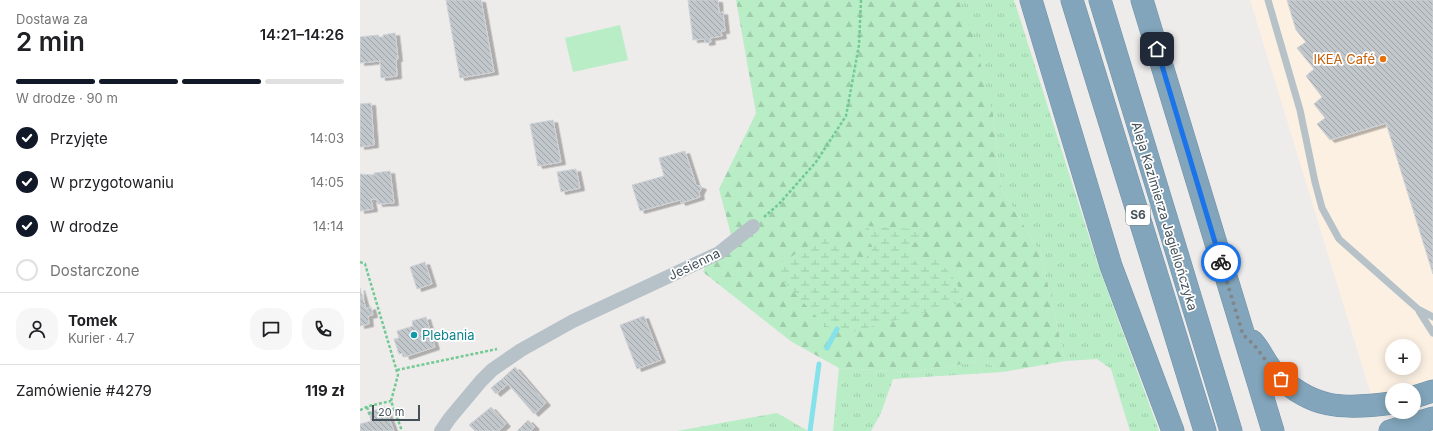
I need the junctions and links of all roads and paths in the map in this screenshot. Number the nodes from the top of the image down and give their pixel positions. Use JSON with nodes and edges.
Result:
{"nodes":[{"id":1,"x":861,"y":0,"type":"edge"},
{"id":2,"x":1031,"y":0,"type":"edge"},
{"id":3,"x":1072,"y":0,"type":"edge"},
{"id":4,"x":1100,"y":0,"type":"edge"},
{"id":5,"x":1142,"y":0,"type":"edge"},
{"id":6,"x":1268,"y":0,"type":"edge"},
{"id":7,"x":754,"y":226,"type":"joint"},
{"id":8,"x":360,"y":262,"type":"edge"},
{"id":9,"x":1418,"y":309,"type":"junction"},
{"id":10,"x":1433,"y":317,"type":"edge"},
{"id":11,"x":1433,"y":333,"type":"edge"},
{"id":12,"x":1243,"y":335,"type":"junction"},
{"id":13,"x":504,"y":362,"type":"junction"},
{"id":14,"x":396,"y":370,"type":"junction"},
{"id":15,"x":1433,"y":391,"type":"edge"},
{"id":16,"x":1421,"y":395,"type":"edge"},
{"id":17,"x":391,"y":401,"type":"junction"},
{"id":18,"x":1385,"y":404,"type":"edge"},
{"id":19,"x":367,"y":407,"type":"junction"},
{"id":20,"x":360,"y":410,"type":"edge"},
{"id":21,"x":370,"y":416,"type":"dead end"},
{"id":22,"x":1433,"y":418,"type":"edge"},
{"id":23,"x":402,"y":431,"type":"edge"},
{"id":24,"x":441,"y":431,"type":"edge"},
{"id":25,"x":1172,"y":431,"type":"edge"},
{"id":26,"x":1205,"y":431,"type":"edge"},
{"id":27,"x":1231,"y":431,"type":"edge"},
{"id":28,"x":1273,"y":431,"type":"edge"},
{"id":29,"x":1390,"y":431,"type":"edge"}],
"edges":[{"from":1,"to":7,"type":"path"},
{"from":2,"to":25,"type":"highway"},
{"from":3,"to":26,"type":"highway","name":"Aleja Kazimierza Jagiellończyka","number":"S6"},
{"from":4,"to":27,"type":"highway","name":"Aleja Kazimierza Jagiellończyka","number":"S6"},
{"from":5,"to":12,"type":"highway"},
{"from":6,"to":9,"type":"lane"},
{"from":7,"to":13,"type":"street","name":"Jesienna"},
{"from":8,"to":14,"type":"path"},
{"from":9,"to":10,"type":"lane"},
{"from":9,"to":11,"type":"lane"},
{"from":12,"to":18,"type":"highway"},
{"from":12,"to":28,"type":"highway"},
{"from":13,"to":14,"type":"path"},
{"from":13,"to":24,"type":"street","name":"Jesienna"},
{"from":14,"to":17,"type":"path"},
{"from":15,"to":16,"type":"highway"},
{"from":17,"to":19,"type":"path"},
{"from":17,"to":23,"type":"path"},
{"from":19,"to":20,"type":"path"},
{"from":19,"to":21,"type":"path"},
{"from":22,"to":29,"type":"highway"}]}
